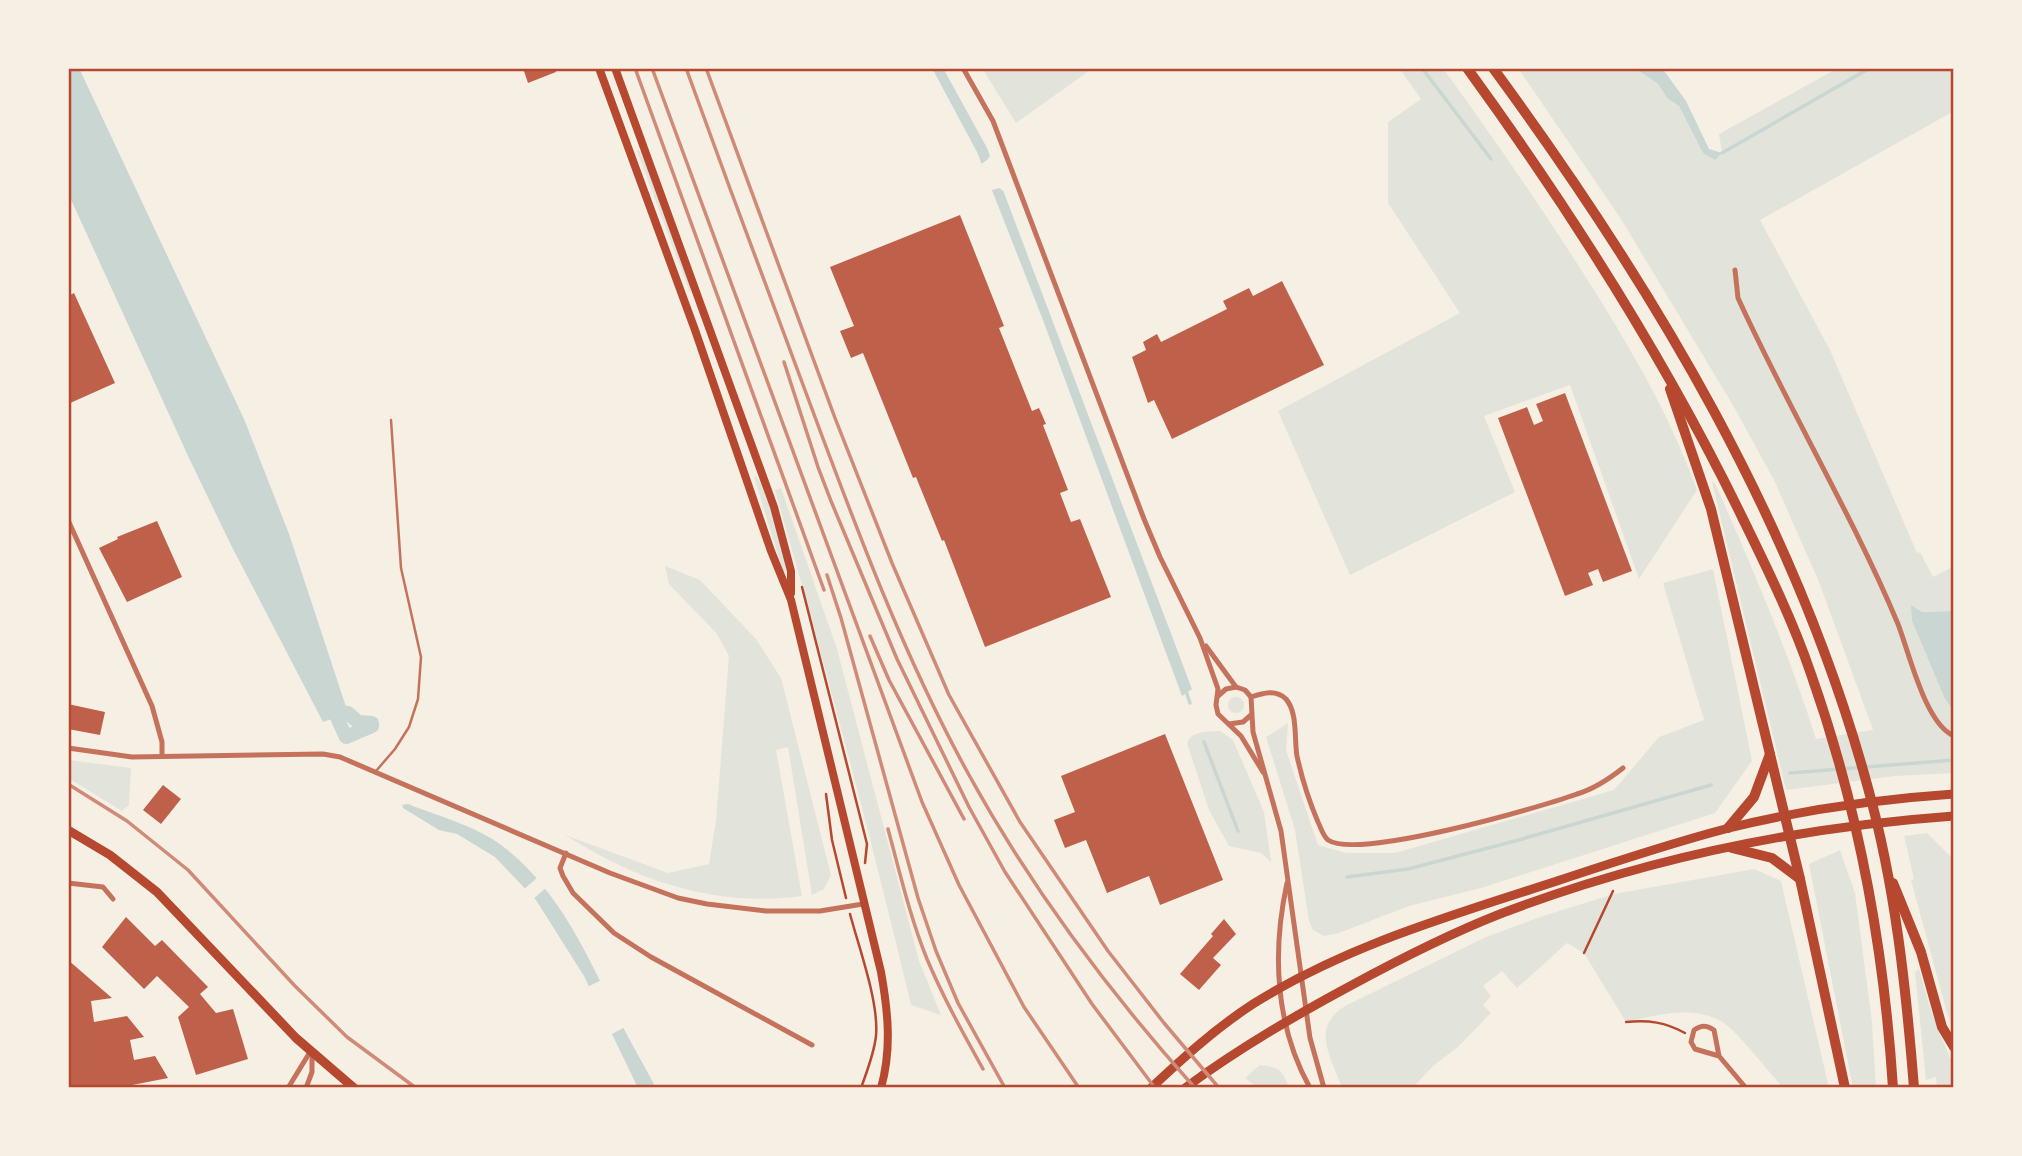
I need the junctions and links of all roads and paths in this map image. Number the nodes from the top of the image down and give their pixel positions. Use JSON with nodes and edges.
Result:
{"nodes":[{"id":1,"x":599,"y":68,"type":"edge"},
{"id":2,"x":615,"y":68,"type":"edge"},
{"id":3,"x":963,"y":68,"type":"edge"},
{"id":4,"x":1467,"y":68,"type":"edge"},
{"id":5,"x":1493,"y":68,"type":"edge"},
{"id":6,"x":1735,"y":270,"type":"dead end"},
{"id":7,"x":1659,"y":359,"type":"junction"},
{"id":8,"x":391,"y":420,"type":"dead end"},
{"id":9,"x":68,"y":520,"type":"edge"},
{"id":10,"x":791,"y":600,"type":"junction"},
{"id":11,"x":1200,"y":638,"type":"junction"},
{"id":12,"x":1236,"y":687,"type":"junction"},
{"id":13,"x":1218,"y":696,"type":"junction"},
{"id":14,"x":1251,"y":697,"type":"junction"},
{"id":15,"x":1251,"y":715,"type":"junction"},
{"id":16,"x":1228,"y":723,"type":"junction"},
{"id":17,"x":1954,"y":736,"type":"edge"},
{"id":18,"x":68,"y":748,"type":"edge"},
{"id":19,"x":1770,"y":754,"type":"junction"},
{"id":20,"x":162,"y":756,"type":"junction"},
{"id":21,"x":1623,"y":768,"type":"dead end"},
{"id":22,"x":376,"y":771,"type":"junction"},
{"id":23,"x":1263,"y":772,"type":"junction"},
{"id":24,"x":1954,"y":794,"type":"edge"},
{"id":25,"x":1785,"y":816,"type":"junction"},
{"id":26,"x":1954,"y":816,"type":"edge"},
{"id":27,"x":1728,"y":828,"type":"junction"},
{"id":28,"x":68,"y":830,"type":"edge"},
{"id":29,"x":1790,"y":836,"type":"junction"},
{"id":30,"x":832,"y":840,"type":"dead end"},
{"id":31,"x":1732,"y":848,"type":"junction"},
{"id":32,"x":566,"y":853,"type":"junction"},
{"id":33,"x":1886,"y":866,"type":"junction"},
{"id":34,"x":1800,"y":879,"type":"junction"},
{"id":35,"x":1287,"y":880,"type":"junction"},
{"id":36,"x":68,"y":883,"type":"edge"},
{"id":37,"x":1614,"y":891,"type":"dead end"},
{"id":38,"x":113,"y":899,"type":"dead end"},
{"id":39,"x":863,"y":904,"type":"junction"},
{"id":40,"x":848,"y":907,"type":"junction"},
{"id":41,"x":1584,"y":953,"type":"dead end"},
{"id":42,"x":1301,"y":977,"type":"junction"},
{"id":43,"x":1279,"y":989,"type":"junction"},
{"id":44,"x":1306,"y":1010,"type":"junction"},
{"id":45,"x":1626,"y":1022,"type":"dead end"},
{"id":46,"x":1286,"y":1023,"type":"junction"},
{"id":47,"x":1691,"y":1036,"type":"junction"},
{"id":48,"x":812,"y":1045,"type":"dead end"},
{"id":49,"x":1954,"y":1047,"type":"edge"},
{"id":50,"x":310,"y":1052,"type":"junction"},
{"id":51,"x":1719,"y":1056,"type":"junction"},
{"id":52,"x":288,"y":1088,"type":"edge"},
{"id":53,"x":306,"y":1088,"type":"edge"},
{"id":54,"x":354,"y":1088,"type":"edge"},
{"id":55,"x":861,"y":1088,"type":"edge"},
{"id":56,"x":881,"y":1088,"type":"edge"},
{"id":57,"x":1151,"y":1088,"type":"edge"},
{"id":58,"x":1185,"y":1088,"type":"edge"},
{"id":59,"x":1310,"y":1088,"type":"edge"},
{"id":60,"x":1324,"y":1088,"type":"edge"},
{"id":61,"x":1746,"y":1088,"type":"edge"},
{"id":62,"x":1845,"y":1088,"type":"edge"},
{"id":63,"x":1893,"y":1088,"type":"edge"},
{"id":64,"x":1914,"y":1088,"type":"edge"}],
"edges":[{"from":1,"to":10,"type":"main road"},
{"from":2,"to":10,"type":"main road"},
{"from":3,"to":11,"type":"street"},
{"from":4,"to":7,"type":"highway"},
{"from":5,"to":33,"type":"highway"},
{"from":6,"to":17,"type":"street"},
{"from":7,"to":19,"type":"highway"},
{"from":7,"to":63,"type":"highway"},
{"from":8,"to":22,"type":"lane"},
{"from":9,"to":20,"type":"street"},
{"from":10,"to":39,"type":"main road"},
{"from":11,"to":12,"type":"street"},
{"from":11,"to":13,"type":"street"},
{"from":12,"to":13,"type":"street"},
{"from":12,"to":14,"type":"street"},
{"from":13,"to":16,"type":"street"},
{"from":14,"to":15,"type":"street"},
{"from":14,"to":21,"type":"street"},
{"from":15,"to":16,"type":"street"},
{"from":15,"to":23,"type":"street"},
{"from":16,"to":23,"type":"street"},
{"from":18,"to":20,"type":"street"},
{"from":19,"to":25,"type":"highway"},
{"from":19,"to":27,"type":"highway"},
{"from":20,"to":22,"type":"street"},
{"from":22,"to":32,"type":"street"},
{"from":23,"to":35,"type":"street"},
{"from":24,"to":25,"type":"main road"},
{"from":25,"to":27,"type":"main road"},
{"from":25,"to":29,"type":"highway"},
{"from":26,"to":29,"type":"main road"},
{"from":27,"to":42,"type":"main road"},
{"from":28,"to":50,"type":"main road"},
{"from":29,"to":31,"type":"main road"},
{"from":29,"to":34,"type":"highway"},
{"from":30,"to":40,"type":"path"},
{"from":31,"to":34,"type":"highway"},
{"from":31,"to":44,"type":"main road"},
{"from":32,"to":40,"type":"street"},
{"from":32,"to":48,"type":"street"},
{"from":33,"to":49,"type":"highway"},
{"from":33,"to":64,"type":"highway"},
{"from":34,"to":62,"type":"highway"},
{"from":35,"to":42,"type":"street"},
{"from":35,"to":43,"type":"street"},
{"from":36,"to":38,"type":"street"},
{"from":37,"to":41,"type":"path"},
{"from":39,"to":40,"type":"street"},
{"from":39,"to":56,"type":"main road"},
{"from":40,"to":55,"type":"path"},
{"from":42,"to":43,"type":"main road"},
{"from":42,"to":44,"type":"street"},
{"from":43,"to":46,"type":"street"},
{"from":43,"to":57,"type":"main road"},
{"from":44,"to":46,"type":"main road"},
{"from":44,"to":60,"type":"street"},
{"from":45,"to":47,"type":"path"},
{"from":46,"to":58,"type":"main road"},
{"from":46,"to":59,"type":"street"},
{"from":47,"to":51,"type":"street"},
{"from":47,"to":51,"type":"street"},
{"from":50,"to":52,"type":"street"},
{"from":50,"to":53,"type":"street"},
{"from":50,"to":54,"type":"main road"},
{"from":51,"to":61,"type":"street"}]}
